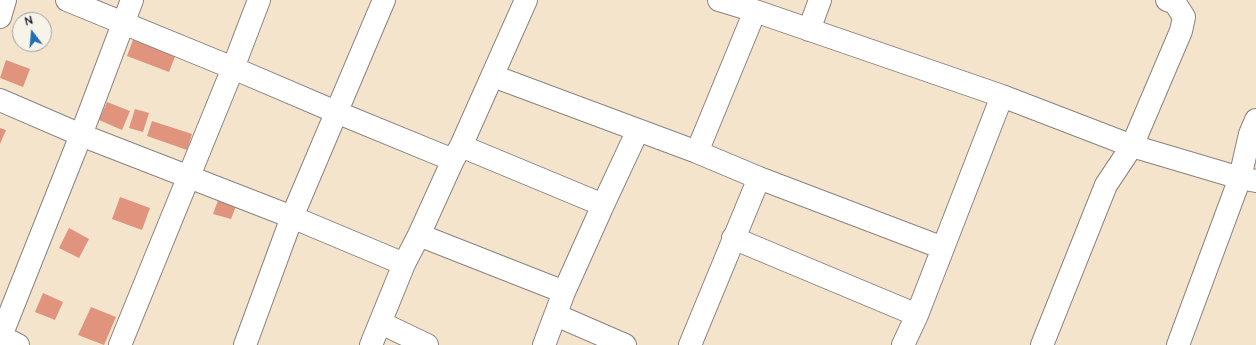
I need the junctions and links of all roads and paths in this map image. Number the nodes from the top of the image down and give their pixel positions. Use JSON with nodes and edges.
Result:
{"nodes":[{"id":1,"x":6,"y":0,"type":"edge"},
{"id":2,"x":67,"y":0,"type":"edge"},
{"id":3,"x":132,"y":0,"type":"edge"},
{"id":4,"x":259,"y":0,"type":"edge"},
{"id":5,"x":384,"y":0,"type":"edge"},
{"id":6,"x":526,"y":0,"type":"edge"},
{"id":7,"x":719,"y":0,"type":"edge"},
{"id":8,"x":820,"y":0,"type":"edge"},
{"id":9,"x":1167,"y":0,"type":"edge"},
{"id":10,"x":755,"y":11,"type":"junction"},
{"id":11,"x":0,"y":17,"type":"edge"},
{"id":12,"x":123,"y":24,"type":"junction"},
{"id":13,"x":809,"y":30,"type":"junction"},
{"id":14,"x":233,"y":68,"type":"junction"},
{"id":15,"x":493,"y":76,"type":"junction"},
{"id":16,"x":1002,"y":96,"type":"junction"},
{"id":17,"x":0,"y":100,"type":"edge"},
{"id":18,"x":336,"y":112,"type":"junction"},
{"id":19,"x":1256,"y":120,"type":"edge"},
{"id":20,"x":638,"y":130,"type":"junction"},
{"id":21,"x":81,"y":135,"type":"junction"},
{"id":22,"x":1132,"y":146,"type":"junction"},
{"id":23,"x":697,"y":152,"type":"junction"},
{"id":24,"x":457,"y":153,"type":"junction"},
{"id":25,"x":188,"y":177,"type":"junction"},
{"id":26,"x":759,"y":178,"type":"junction"},
{"id":27,"x":1248,"y":180,"type":"edge"},
{"id":28,"x":603,"y":205,"type":"junction"},
{"id":29,"x":292,"y":217,"type":"junction"},
{"id":30,"x":419,"y":235,"type":"junction"},
{"id":31,"x":734,"y":238,"type":"junction"},
{"id":32,"x":942,"y":248,"type":"junction"},
{"id":33,"x":404,"y":264,"type":"junction"},
{"id":34,"x":564,"y":292,"type":"junction"},
{"id":35,"x":556,"y":315,"type":"junction"},
{"id":36,"x":917,"y":315,"type":"junction"},
{"id":37,"x":381,"y":323,"type":"junction"},
{"id":38,"x":6,"y":339,"type":"edge"},
{"id":39,"x":696,"y":343,"type":"edge"},
{"id":40,"x":120,"y":345,"type":"edge"},
{"id":41,"x":245,"y":345,"type":"edge"},
{"id":42,"x":371,"y":345,"type":"edge"},
{"id":43,"x":427,"y":345,"type":"edge"},
{"id":44,"x":544,"y":345,"type":"edge"},
{"id":45,"x":625,"y":345,"type":"edge"},
{"id":46,"x":904,"y":345,"type":"edge"},
{"id":47,"x":1042,"y":345,"type":"edge"},
{"id":48,"x":1178,"y":345,"type":"edge"}],
"edges":[{"from":1,"to":11,"type":"street"},
{"from":2,"to":12,"type":"street"},
{"from":3,"to":12,"type":"street"},
{"from":4,"to":14,"type":"street"},
{"from":5,"to":18,"type":"street"},
{"from":6,"to":15,"type":"street"},
{"from":7,"to":10,"type":"street"},
{"from":8,"to":13,"type":"street"},
{"from":9,"to":22,"type":"street"},
{"from":10,"to":13,"type":"street"},
{"from":10,"to":23,"type":"street"},
{"from":12,"to":14,"type":"street"},
{"from":12,"to":21,"type":"street"},
{"from":13,"to":16,"type":"street"},
{"from":14,"to":18,"type":"street"},
{"from":14,"to":25,"type":"street"},
{"from":15,"to":20,"type":"street"},
{"from":15,"to":24,"type":"street"},
{"from":16,"to":22,"type":"street"},
{"from":16,"to":32,"type":"street"},
{"from":17,"to":21,"type":"street"},
{"from":18,"to":24,"type":"street"},
{"from":18,"to":29,"type":"street"},
{"from":19,"to":27,"type":"street"},
{"from":20,"to":23,"type":"street"},
{"from":20,"to":28,"type":"street"},
{"from":21,"to":25,"type":"street"},
{"from":21,"to":38,"type":"street"},
{"from":22,"to":27,"type":"street"},
{"from":22,"to":47,"type":"street"},
{"from":23,"to":26,"type":"street"},
{"from":24,"to":28,"type":"street"},
{"from":24,"to":30,"type":"street"},
{"from":25,"to":29,"type":"street"},
{"from":25,"to":40,"type":"street"},
{"from":26,"to":31,"type":"street"},
{"from":26,"to":32,"type":"street"},
{"from":27,"to":48,"type":"street"},
{"from":28,"to":34,"type":"street"},
{"from":29,"to":33,"type":"street"},
{"from":29,"to":41,"type":"street"},
{"from":30,"to":33,"type":"street"},
{"from":30,"to":34,"type":"street"},
{"from":31,"to":36,"type":"street"},
{"from":31,"to":39,"type":"street"},
{"from":32,"to":36,"type":"street"},
{"from":33,"to":37,"type":"street"},
{"from":34,"to":35,"type":"street"},
{"from":35,"to":44,"type":"street"},
{"from":35,"to":45,"type":"street"},
{"from":36,"to":46,"type":"street"},
{"from":37,"to":42,"type":"street"},
{"from":37,"to":43,"type":"street"}]}
